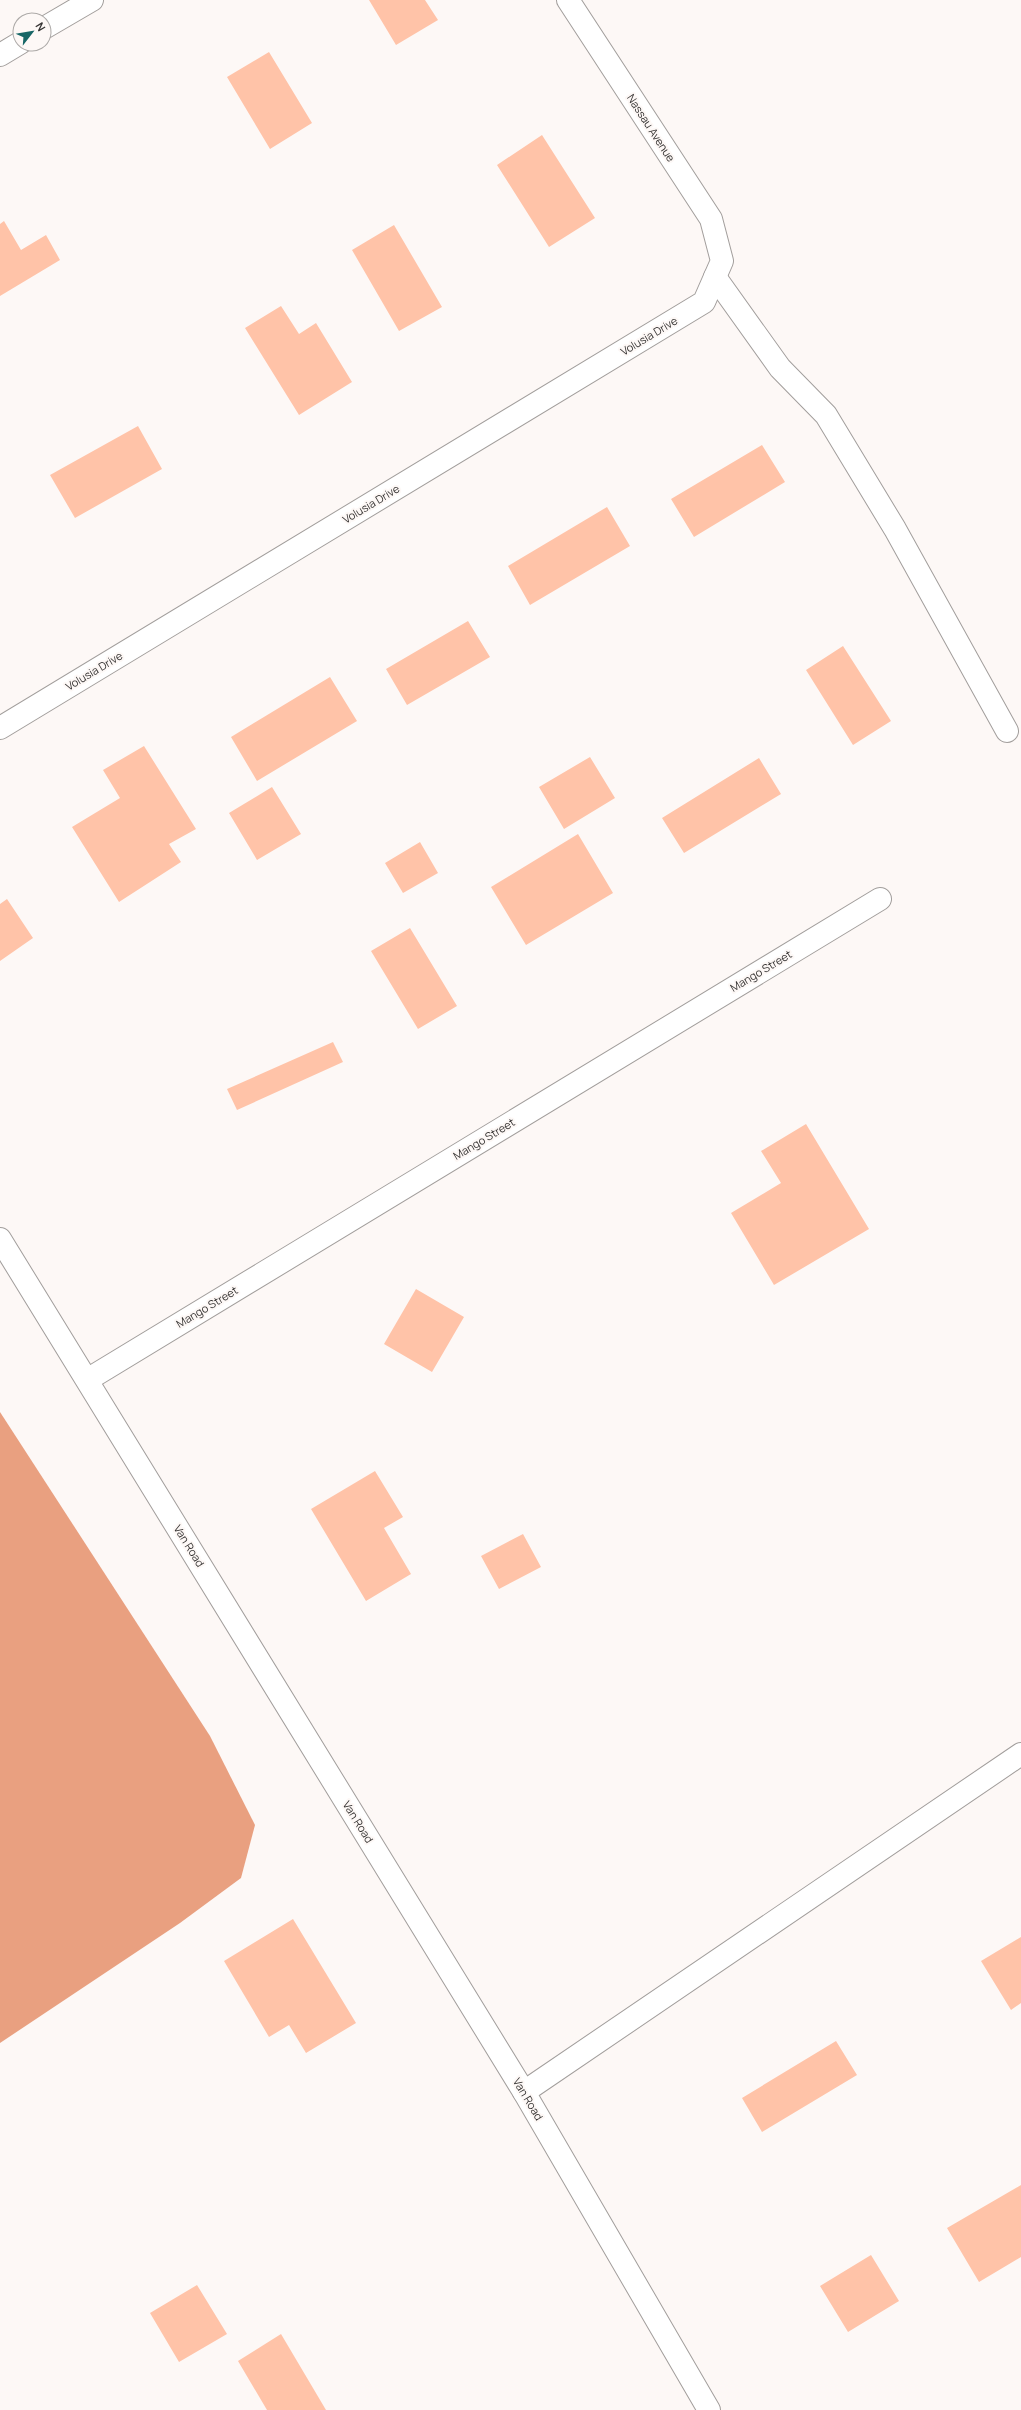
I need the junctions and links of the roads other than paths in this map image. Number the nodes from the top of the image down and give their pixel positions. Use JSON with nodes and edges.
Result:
{"nodes":[{"id":1,"x":92,"y":0,"type":"edge"},
{"id":2,"x":568,"y":0,"type":"edge"},
{"id":3,"x":52,"y":23,"type":"edge"},
{"id":4,"x":12,"y":48,"type":"edge"},
{"id":5,"x":0,"y":55,"type":"edge"},
{"id":6,"x":719,"y":269,"type":"junction"},
{"id":7,"x":0,"y":728,"type":"edge"},
{"id":8,"x":1007,"y":731,"type":"dead end"},
{"id":9,"x":880,"y":899,"type":"dead end"},
{"id":10,"x":0,"y":1239,"type":"edge"},
{"id":11,"x":87,"y":1380,"type":"junction"},
{"id":12,"x":1021,"y":1754,"type":"edge"},
{"id":13,"x":524,"y":2092,"type":"junction"},
{"id":14,"x":709,"y":2410,"type":"edge"}],
"edges":[{"from":1,"to":3,"type":"street"},
{"from":2,"to":6,"type":"street","name":"Nassau Avenue"},
{"from":4,"to":5,"type":"street"},
{"from":6,"to":7,"type":"street","name":"Volusia Drive"},
{"from":6,"to":8,"type":"street"},
{"from":9,"to":11,"type":"street","name":"Mango Street"},
{"from":10,"to":11,"type":"street","name":"Van Road"},
{"from":11,"to":13,"type":"street","name":"Van Road"},
{"from":12,"to":13,"type":"street"},
{"from":13,"to":14,"type":"street","name":"Van Road"}]}
